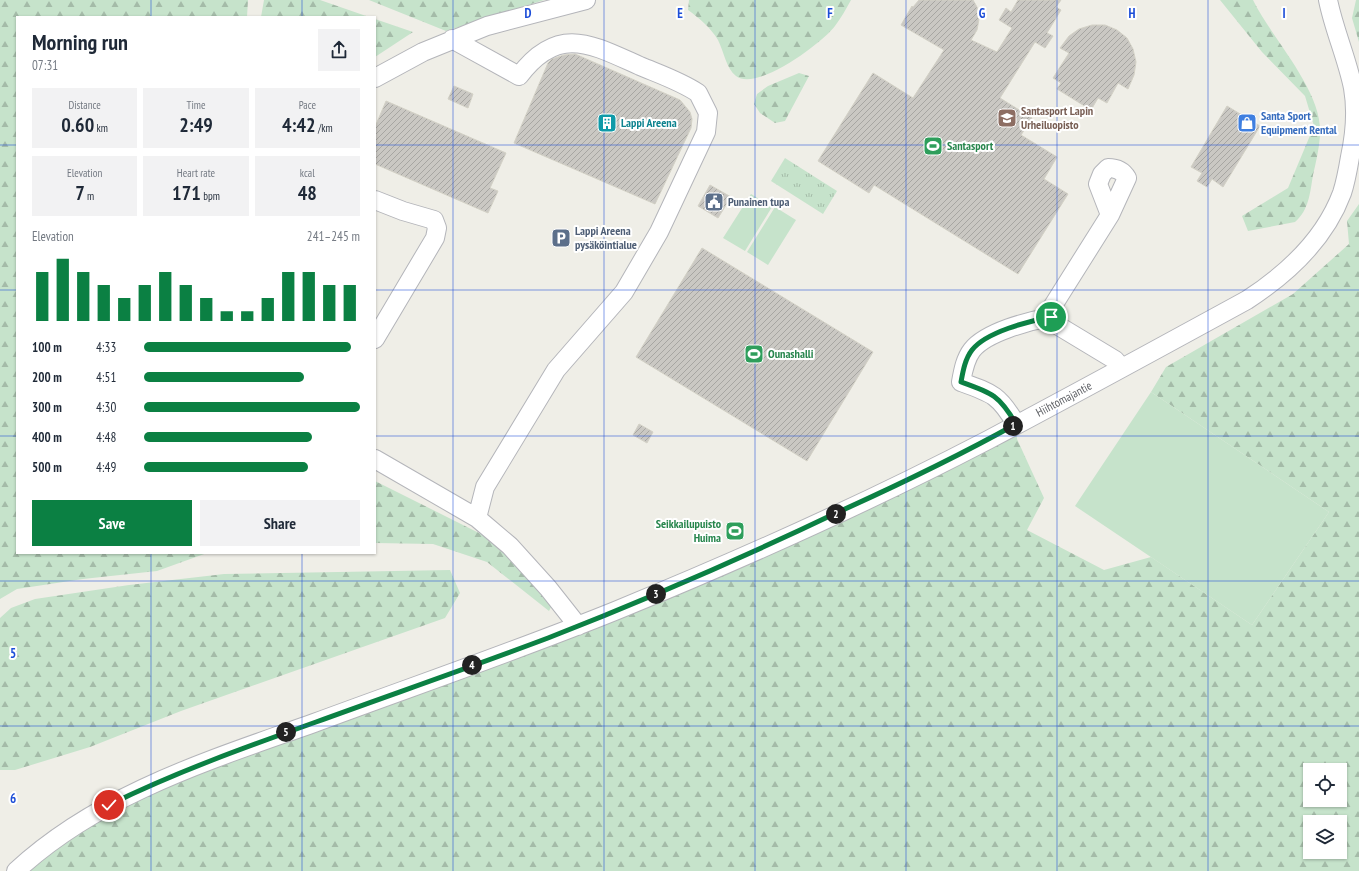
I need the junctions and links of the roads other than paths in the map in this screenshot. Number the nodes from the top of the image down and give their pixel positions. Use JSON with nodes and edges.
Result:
{"nodes":[{"id":1,"x":586,"y":0,"type":"edge"},
{"id":2,"x":1318,"y":0,"type":"edge"},
{"id":3,"x":1328,"y":0,"type":"edge"},
{"id":4,"x":1342,"y":0,"type":"edge"},
{"id":5,"x":1334,"y":21,"type":"junction"},
{"id":6,"x":452,"y":40,"type":"junction"},
{"id":7,"x":376,"y":77,"type":"edge"},
{"id":8,"x":376,"y":200,"type":"edge"},
{"id":9,"x":1110,"y":215,"type":"dead end"},
{"id":10,"x":1051,"y":317,"type":"junction"},
{"id":11,"x":376,"y":337,"type":"edge"},
{"id":12,"x":1122,"y":368,"type":"junction"},
{"id":13,"x":1016,"y":424,"type":"junction"},
{"id":14,"x":376,"y":460,"type":"edge"},
{"id":15,"x":477,"y":518,"type":"junction"},
{"id":16,"x":578,"y":626,"type":"junction"},
{"id":17,"x":16,"y":871,"type":"edge"}],
"edges":[{"from":1,"to":6,"type":"street"},
{"from":2,"to":5,"type":"street","name":"Hiihtomajantie"},
{"from":3,"to":5,"type":"street","name":"Hiihtomajantie"},
{"from":4,"to":5,"type":"street"},
{"from":5,"to":12,"type":"street","name":"Hiihtomajantie"},
{"from":6,"to":7,"type":"street"},
{"from":6,"to":15,"type":"street"},
{"from":8,"to":11,"type":"street"},
{"from":9,"to":10,"type":"street"},
{"from":10,"to":12,"type":"street"},
{"from":10,"to":13,"type":"street"},
{"from":12,"to":13,"type":"street","name":"Hiihtomajantie"},
{"from":13,"to":16,"type":"street","name":"Hiihtomajantie"},
{"from":14,"to":15,"type":"street"},
{"from":15,"to":16,"type":"street"},
{"from":16,"to":17,"type":"street","name":"Hiihtomajantie"}]}
